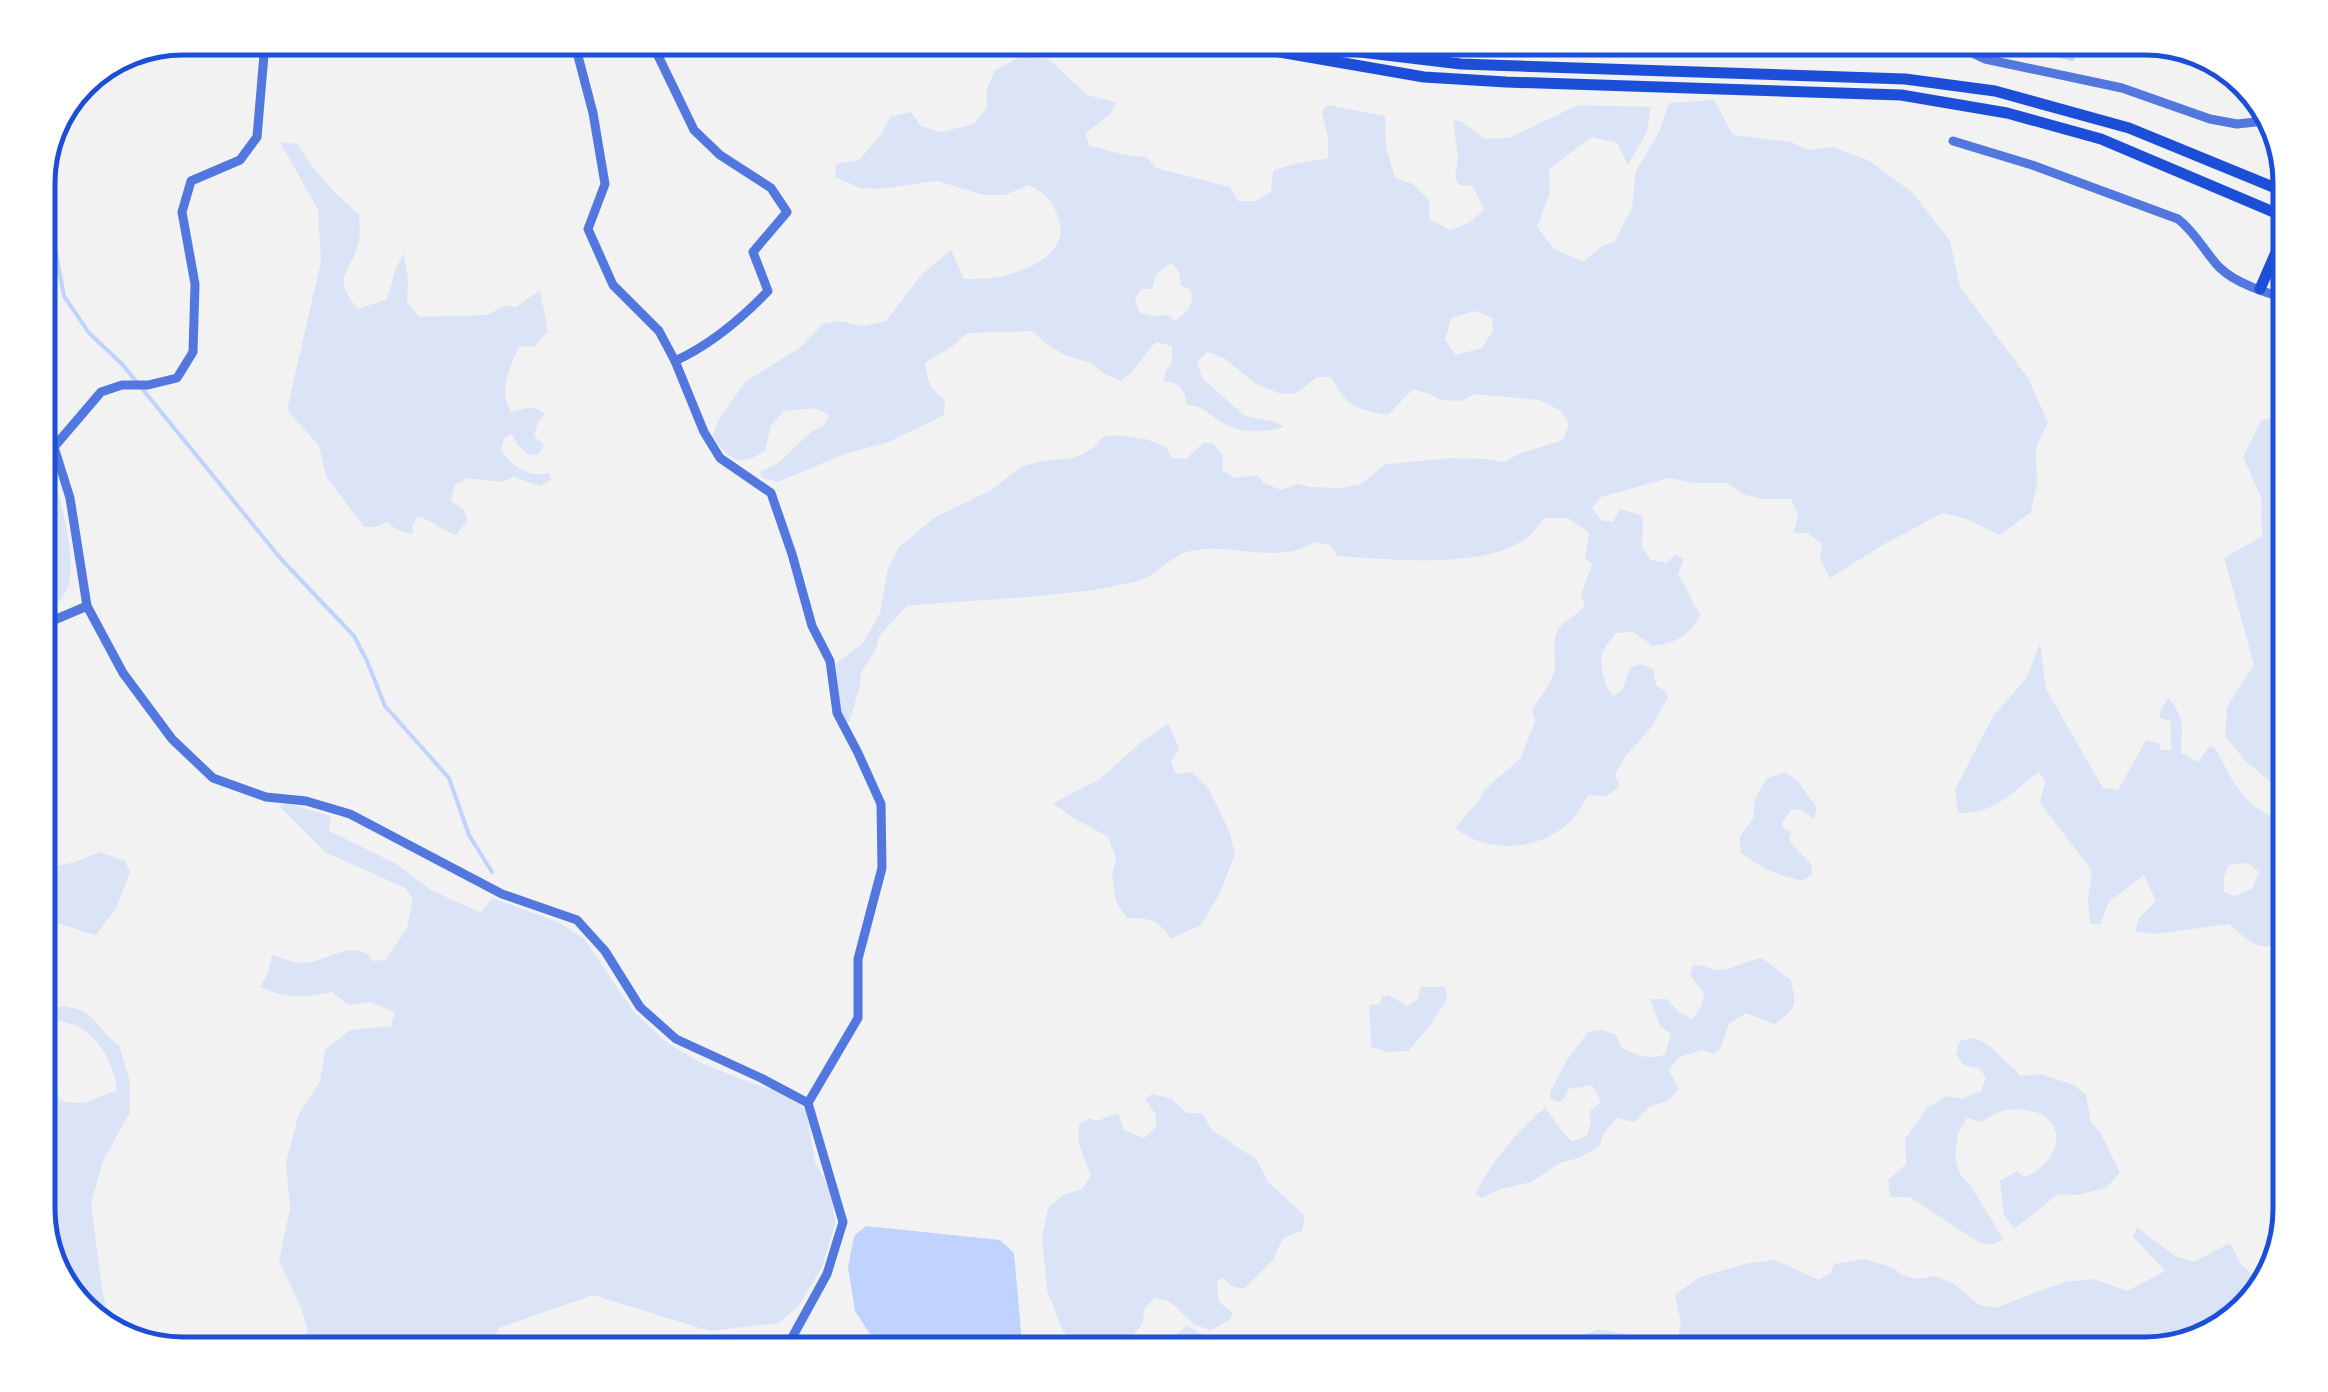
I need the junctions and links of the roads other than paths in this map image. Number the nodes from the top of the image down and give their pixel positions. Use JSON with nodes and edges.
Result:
{"nodes":[{"id":1,"x":264,"y":55,"type":"edge"},
{"id":2,"x":578,"y":55,"type":"edge"},
{"id":3,"x":657,"y":55,"type":"edge"},
{"id":4,"x":1296,"y":55,"type":"edge"},
{"id":5,"x":1385,"y":55,"type":"edge"},
{"id":6,"x":1976,"y":55,"type":"edge"},
{"id":7,"x":2257,"y":121,"type":"edge"},
{"id":8,"x":1953,"y":141,"type":"dead end"},
{"id":9,"x":2273,"y":187,"type":"edge"},
{"id":10,"x":2273,"y":213,"type":"edge"},
{"id":11,"x":2273,"y":259,"type":"edge"},
{"id":12,"x":2260,"y":289,"type":"junction"},
{"id":13,"x":2273,"y":294,"type":"edge"},
{"id":14,"x":675,"y":361,"type":"junction"},
{"id":15,"x":55,"y":446,"type":"edge"},
{"id":16,"x":55,"y":450,"type":"edge"},
{"id":17,"x":88,"y":606,"type":"junction"},
{"id":18,"x":55,"y":620,"type":"edge"},
{"id":19,"x":808,"y":1103,"type":"junction"},
{"id":20,"x":793,"y":1337,"type":"edge"}],
"edges":[{"from":1,"to":15,"type":"street"},
{"from":2,"to":14,"type":"street"},
{"from":3,"to":14,"type":"street"},
{"from":4,"to":10,"type":"main road"},
{"from":5,"to":9,"type":"main road"},
{"from":6,"to":7,"type":"street"},
{"from":8,"to":12,"type":"street"},
{"from":11,"to":12,"type":"main road"},
{"from":12,"to":13,"type":"street"},
{"from":14,"to":19,"type":"street"},
{"from":16,"to":17,"type":"street"},
{"from":17,"to":18,"type":"street"},
{"from":17,"to":19,"type":"street"},
{"from":19,"to":20,"type":"street"}]}
